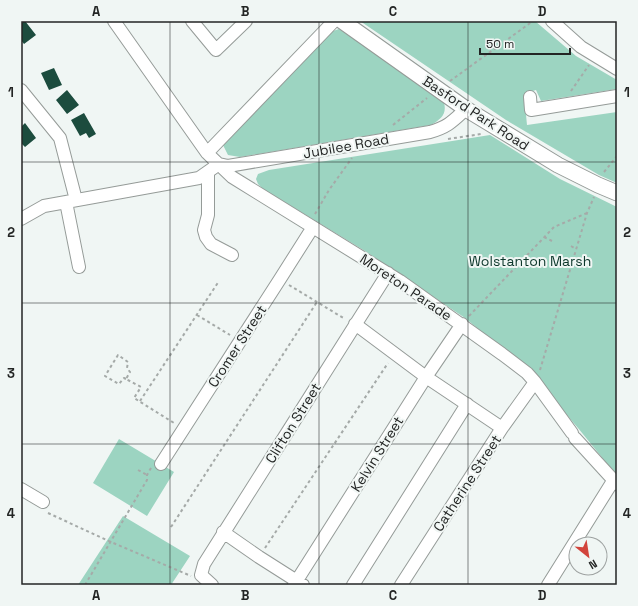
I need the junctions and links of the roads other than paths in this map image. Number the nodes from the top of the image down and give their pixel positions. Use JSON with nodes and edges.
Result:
{"nodes":[{"id":1,"x":114,"y":21,"type":"edge"},
{"id":2,"x":192,"y":21,"type":"edge"},
{"id":3,"x":246,"y":21,"type":"edge"},
{"id":4,"x":334,"y":21,"type":"edge"},
{"id":5,"x":342,"y":21,"type":"edge"},
{"id":6,"x":552,"y":21,"type":"edge"},
{"id":7,"x":617,"y":69,"type":"edge"},
{"id":8,"x":21,"y":90,"type":"edge"},
{"id":9,"x":617,"y":96,"type":"edge"},
{"id":10,"x":530,"y":97,"type":"dead end"},
{"id":11,"x":466,"y":109,"type":"junction"},
{"id":12,"x":207,"y":153,"type":"junction"},
{"id":13,"x":219,"y":164,"type":"junction"},
{"id":14,"x":208,"y":172,"type":"junction"},
{"id":15,"x":617,"y":192,"type":"edge"},
{"id":16,"x":71,"y":201,"type":"junction"},
{"id":17,"x":21,"y":219,"type":"edge"},
{"id":18,"x":313,"y":221,"type":"junction"},
{"id":19,"x":232,"y":255,"type":"dead end"},
{"id":20,"x":79,"y":267,"type":"dead end"},
{"id":21,"x":395,"y":277,"type":"junction"},
{"id":22,"x":355,"y":324,"type":"junction"},
{"id":23,"x":462,"y":324,"type":"junction"},
{"id":24,"x":426,"y":377,"type":"junction"},
{"id":25,"x":535,"y":382,"type":"junction"},
{"id":26,"x":467,"y":404,"type":"junction"},
{"id":27,"x":502,"y":428,"type":"junction"},
{"id":28,"x":161,"y":464,"type":"road end"},
{"id":29,"x":615,"y":482,"type":"edge"},
{"id":30,"x":21,"y":488,"type":"edge"},
{"id":31,"x":42,"y":502,"type":"road end"},
{"id":32,"x":224,"y":532,"type":"junction"},
{"id":33,"x":208,"y":581,"type":"edge"},
{"id":34,"x":298,"y":584,"type":"edge"},
{"id":35,"x":353,"y":585,"type":"edge"},
{"id":36,"x":401,"y":585,"type":"edge"},
{"id":37,"x":548,"y":585,"type":"edge"}],
"edges":[{"from":1,"to":12,"type":"street","name":"Moreton Parade"},
{"from":2,"to":3,"type":"street"},
{"from":4,"to":12,"type":"street"},
{"from":5,"to":11,"type":"main road","name":"Basford Park Road"},
{"from":6,"to":7,"type":"street"},
{"from":8,"to":16,"type":"street"},
{"from":9,"to":10,"type":"street"},
{"from":11,"to":13,"type":"street","name":"Jubilee Road"},
{"from":11,"to":15,"type":"main road","name":"Basford Park Road"},
{"from":12,"to":13,"type":"street","name":"Moreton Parade"},
{"from":13,"to":14,"type":"street"},
{"from":13,"to":18,"type":"street","name":"Moreton Parade"},
{"from":14,"to":16,"type":"street"},
{"from":14,"to":19,"type":"street"},
{"from":16,"to":17,"type":"street"},
{"from":16,"to":20,"type":"street"},
{"from":18,"to":21,"type":"street","name":"Moreton Parade"},
{"from":18,"to":28,"type":"street","name":"Cromer Street"},
{"from":21,"to":22,"type":"street","name":"Clifton Street"},
{"from":21,"to":23,"type":"street","name":"Moreton Parade"},
{"from":22,"to":24,"type":"street"},
{"from":22,"to":32,"type":"street","name":"Clifton Street"},
{"from":23,"to":24,"type":"street","name":"Kelvin Street"},
{"from":23,"to":25,"type":"street","name":"Moreton Parade"},
{"from":24,"to":26,"type":"street"},
{"from":24,"to":34,"type":"street","name":"Kelvin Street"},
{"from":25,"to":27,"type":"street","name":"Catherine Street"},
{"from":25,"to":29,"type":"street","name":"Moreton Parade"},
{"from":26,"to":27,"type":"street"},
{"from":26,"to":35,"type":"street"},
{"from":27,"to":36,"type":"street","name":"Catherine Street"},
{"from":29,"to":37,"type":"street"},
{"from":30,"to":31,"type":"street"},
{"from":32,"to":33,"type":"street","name":"Clifton Street"},
{"from":32,"to":34,"type":"street"}]}
